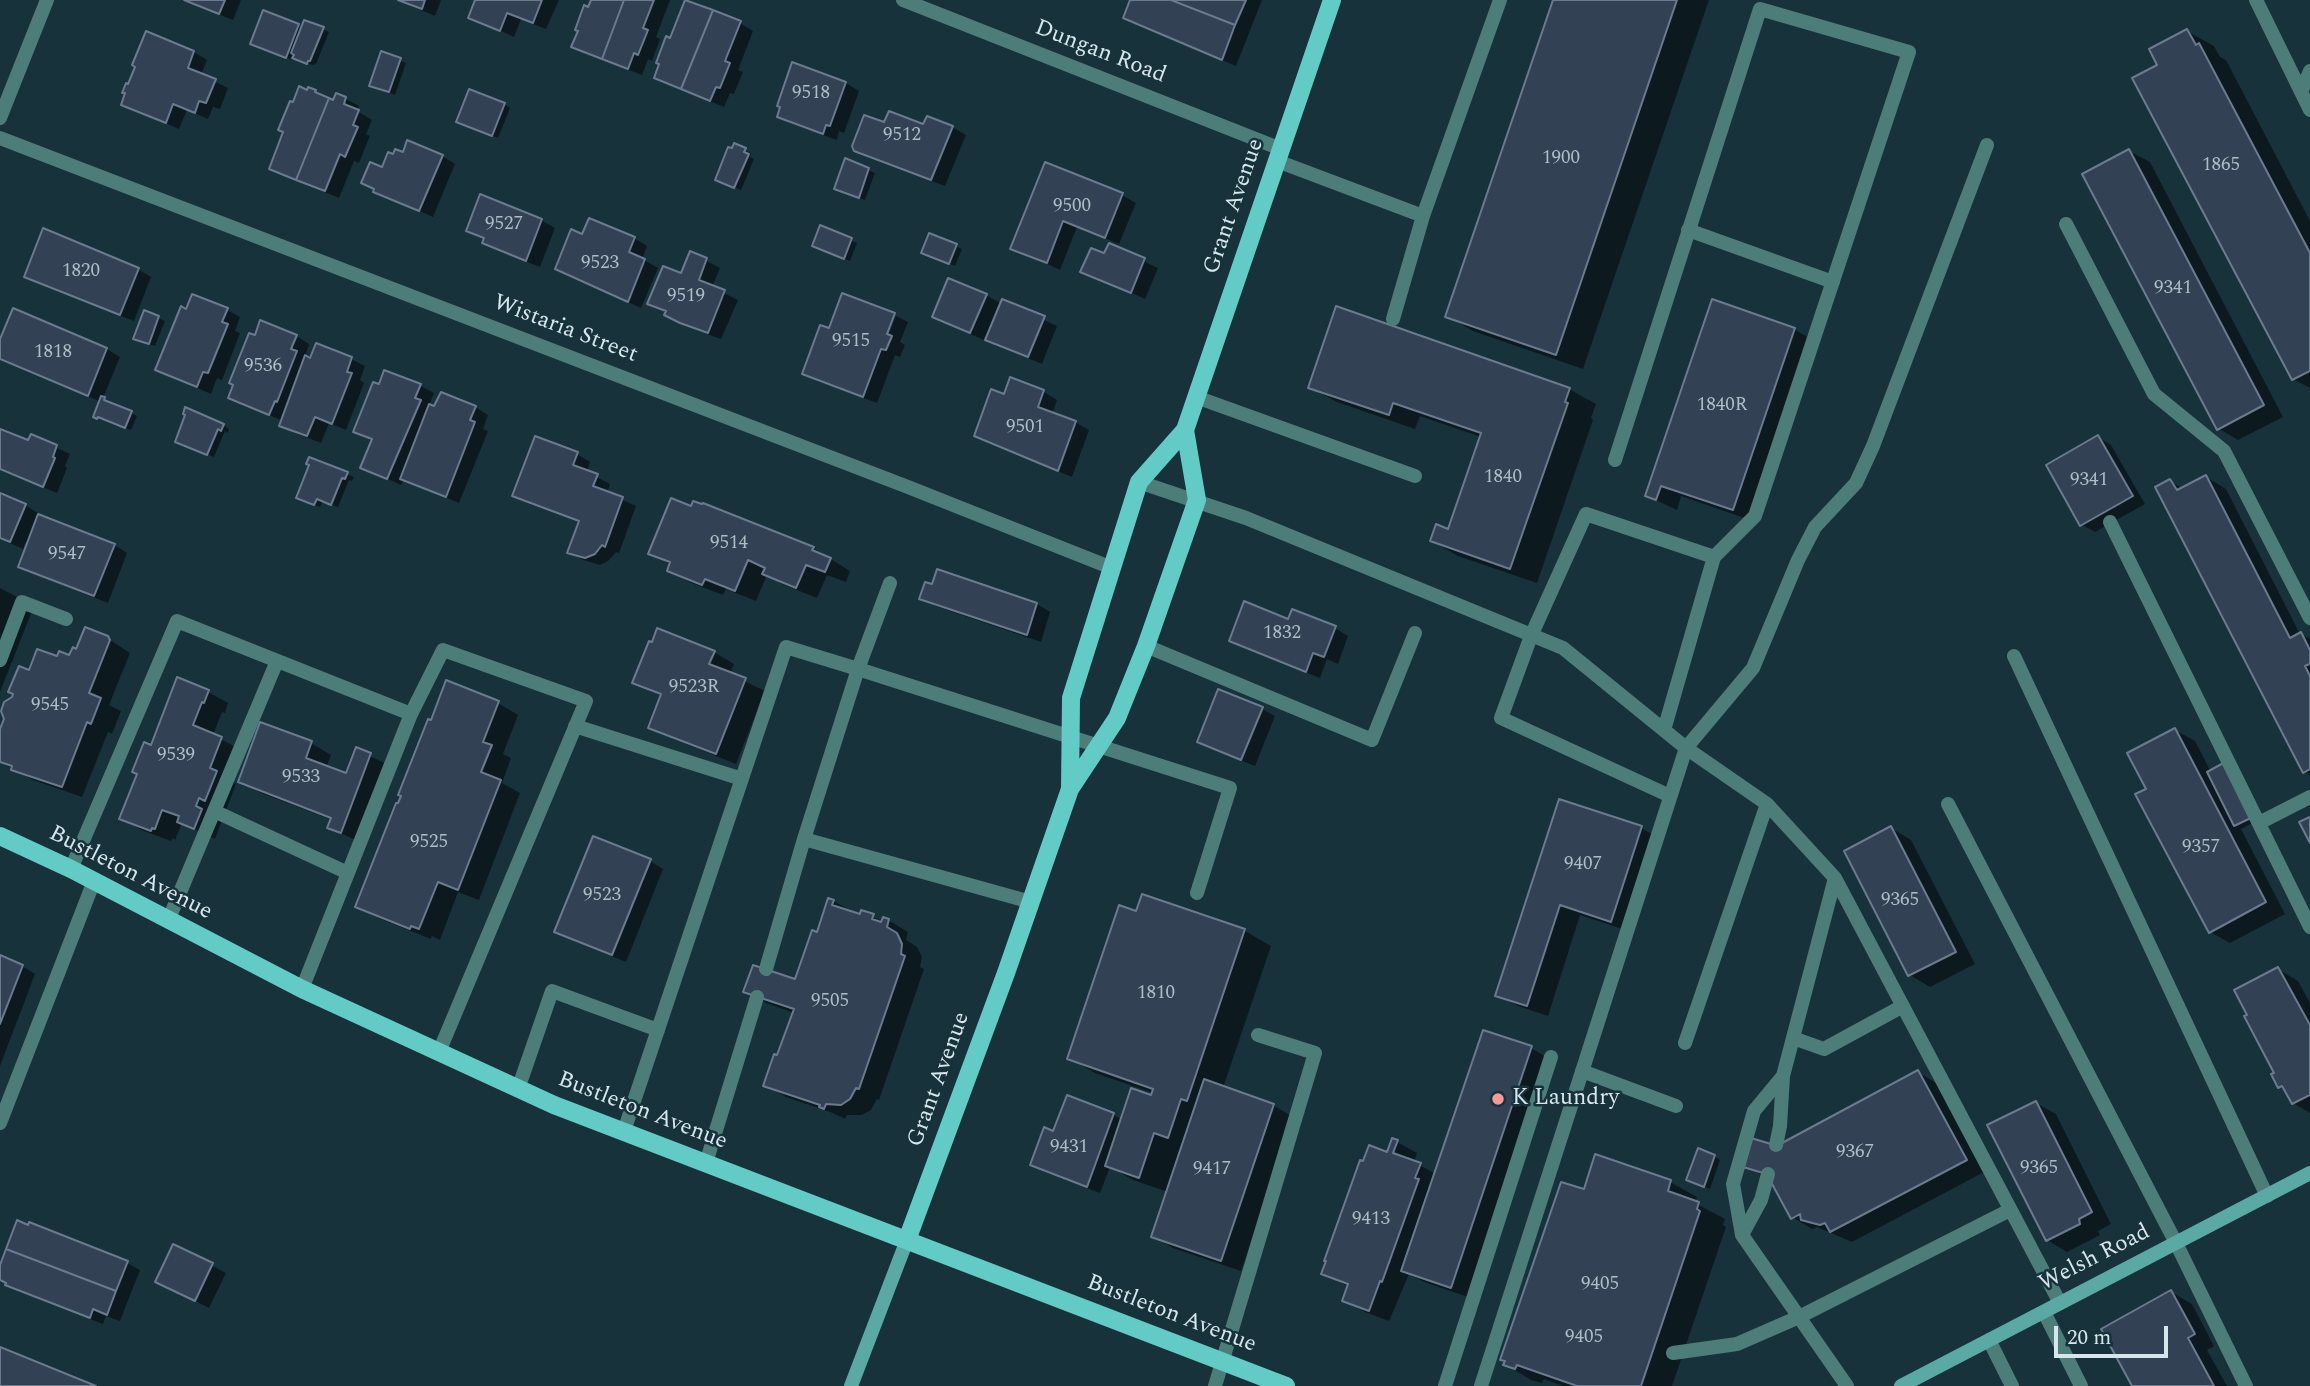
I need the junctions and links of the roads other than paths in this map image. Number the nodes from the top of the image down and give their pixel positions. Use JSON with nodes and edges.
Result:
{"nodes":[{"id":1,"x":47,"y":0,"type":"edge"},
{"id":2,"x":903,"y":0,"type":"edge"},
{"id":3,"x":1332,"y":0,"type":"edge"},
{"id":4,"x":1500,"y":0,"type":"edge"},
{"id":5,"x":2256,"y":0,"type":"edge"},
{"id":6,"x":2310,"y":71,"type":"edge"},
{"id":7,"x":2301,"y":92,"type":"junction"},
{"id":8,"x":2310,"y":110,"type":"edge"},
{"id":9,"x":0,"y":118,"type":"edge"},
{"id":10,"x":0,"y":138,"type":"edge"},
{"id":11,"x":1987,"y":145,"type":"dead end"},
{"id":12,"x":1279,"y":155,"type":"junction"},
{"id":13,"x":1423,"y":216,"type":"junction"},
{"id":14,"x":2066,"y":224,"type":"dead end"},
{"id":15,"x":1688,"y":230,"type":"junction"},
{"id":16,"x":1833,"y":282,"type":"junction"},
{"id":17,"x":1392,"y":319,"type":"dead end"},
{"id":18,"x":1196,"y":397,"type":"junction"},
{"id":19,"x":1185,"y":430,"type":"junction"},
{"id":20,"x":1615,"y":460,"type":"dead end"},
{"id":21,"x":1415,"y":476,"type":"dead end"},
{"id":22,"x":1139,"y":482,"type":"junction"},
{"id":23,"x":1197,"y":500,"type":"junction"},
{"id":24,"x":2110,"y":522,"type":"dead end"},
{"id":25,"x":1714,"y":557,"type":"junction"},
{"id":26,"x":1112,"y":568,"type":"junction"},
{"id":27,"x":890,"y":583,"type":"dead end"},
{"id":28,"x":2310,"y":618,"type":"edge"},
{"id":29,"x":66,"y":619,"type":"dead end"},
{"id":30,"x":1415,"y":633,"type":"dead end"},
{"id":31,"x":1531,"y":636,"type":"junction"},
{"id":32,"x":1146,"y":646,"type":"junction"},
{"id":33,"x":2014,"y":656,"type":"dead end"},
{"id":34,"x":0,"y":660,"type":"edge"},
{"id":35,"x":277,"y":661,"type":"junction"},
{"id":36,"x":858,"y":669,"type":"junction"},
{"id":37,"x":411,"y":714,"type":"junction"},
{"id":38,"x":575,"y":726,"type":"junction"},
{"id":39,"x":1664,"y":730,"type":"junction"},
{"id":40,"x":1070,"y":736,"type":"junction"},
{"id":41,"x":1098,"y":745,"type":"junction"},
{"id":42,"x":1686,"y":748,"type":"junction"},
{"id":43,"x":742,"y":779,"type":"junction"},
{"id":44,"x":1070,"y":789,"type":"junction"},
{"id":45,"x":1670,"y":796,"type":"junction"},
{"id":46,"x":2310,"y":797,"type":"edge"},
{"id":47,"x":1766,"y":804,"type":"junction"},
{"id":48,"x":1948,"y":804,"type":"dead end"},
{"id":49,"x":214,"y":810,"type":"junction"},
{"id":50,"x":2259,"y":823,"type":"junction"},
{"id":51,"x":0,"y":836,"type":"edge"},
{"id":52,"x":804,"y":839,"type":"junction"},
{"id":53,"x":71,"y":869,"type":"junction"},
{"id":54,"x":348,"y":873,"type":"junction"},
{"id":55,"x":1835,"y":878,"type":"junction"},
{"id":56,"x":94,"y":881,"type":"junction"},
{"id":57,"x":1197,"y":893,"type":"dead end"},
{"id":58,"x":1031,"y":902,"type":"junction"},
{"id":59,"x":167,"y":921,"type":"junction"},
{"id":60,"x":2310,"y":927,"type":"edge"},
{"id":61,"x":765,"y":969,"type":"dead end"},
{"id":62,"x":302,"y":989,"type":"junction"},
{"id":63,"x":757,"y":997,"type":"dead end"},
{"id":64,"x":1903,"y":1006,"type":"junction"},
{"id":65,"x":658,"y":1030,"type":"junction"},
{"id":66,"x":1258,"y":1035,"type":"dead end"},
{"id":67,"x":1793,"y":1038,"type":"junction"},
{"id":68,"x":1685,"y":1043,"type":"dead end"},
{"id":69,"x":439,"y":1052,"type":"junction"},
{"id":70,"x":1552,"y":1057,"type":"dead end"},
{"id":71,"x":1582,"y":1071,"type":"junction"},
{"id":72,"x":1783,"y":1076,"type":"junction"},
{"id":73,"x":518,"y":1089,"type":"junction"},
{"id":74,"x":1676,"y":1106,"type":"dead end"},
{"id":75,"x":0,"y":1123,"type":"edge"},
{"id":76,"x":624,"y":1131,"type":"junction"},
{"id":77,"x":1776,"y":1145,"type":"dead end"},
{"id":78,"x":706,"y":1163,"type":"junction"},
{"id":79,"x":2310,"y":1173,"type":"edge"},
{"id":80,"x":1768,"y":1174,"type":"dead end"},
{"id":81,"x":2267,"y":1196,"type":"junction"},
{"id":82,"x":2010,"y":1210,"type":"junction"},
{"id":83,"x":1742,"y":1235,"type":"junction"},
{"id":84,"x":907,"y":1240,"type":"junction"},
{"id":85,"x":2176,"y":1243,"type":"junction"},
{"id":86,"x":2060,"y":1303,"type":"junction"},
{"id":87,"x":2043,"y":1312,"type":"junction"},
{"id":88,"x":1799,"y":1317,"type":"junction"},
{"id":89,"x":1989,"y":1340,"type":"junction"},
{"id":90,"x":1673,"y":1353,"type":"dead end"},
{"id":91,"x":1223,"y":1362,"type":"junction"},
{"id":92,"x":1902,"y":1385,"type":"edge"},
{"id":93,"x":851,"y":1386,"type":"edge"},
{"id":94,"x":1216,"y":1386,"type":"edge"},
{"id":95,"x":1286,"y":1386,"type":"edge"},
{"id":96,"x":1445,"y":1386,"type":"edge"},
{"id":97,"x":1481,"y":1386,"type":"edge"},
{"id":98,"x":1847,"y":1386,"type":"edge"},
{"id":99,"x":2012,"y":1386,"type":"edge"},
{"id":100,"x":2081,"y":1386,"type":"edge"},
{"id":101,"x":2246,"y":1386,"type":"edge"}],
"edges":[{"from":1,"to":9,"type":"street"},
{"from":2,"to":12,"type":"street","name":"Dungan Road"},
{"from":3,"to":12,"type":"main road","name":"Grant Avenue"},
{"from":4,"to":13,"type":"street"},
{"from":5,"to":7,"type":"street"},
{"from":6,"to":7,"type":"street"},
{"from":7,"to":8,"type":"street"},
{"from":10,"to":26,"type":"street","name":"Wistaria Street"},
{"from":11,"to":42,"type":"street"},
{"from":12,"to":13,"type":"street","name":"Dungan Road"},
{"from":12,"to":18,"type":"main road","name":"Grant Avenue"},
{"from":13,"to":17,"type":"street"},
{"from":14,"to":28,"type":"street"},
{"from":15,"to":16,"type":"street"},
{"from":15,"to":16,"type":"street"},
{"from":15,"to":20,"type":"street"},
{"from":16,"to":25,"type":"street"},
{"from":18,"to":19,"type":"main road","name":"Grant Avenue"},
{"from":18,"to":21,"type":"street"},
{"from":19,"to":22,"type":"main road","name":"Grant Avenue"},
{"from":19,"to":23,"type":"main road","name":"Grant Avenue"},
{"from":22,"to":23,"type":"street"},
{"from":22,"to":26,"type":"main road","name":"Grant Avenue"},
{"from":23,"to":31,"type":"street"},
{"from":23,"to":32,"type":"main road","name":"Grant Avenue"},
{"from":24,"to":50,"type":"street"},
{"from":25,"to":31,"type":"street"},
{"from":25,"to":39,"type":"street"},
{"from":26,"to":40,"type":"main road","name":"Grant Avenue"},
{"from":27,"to":36,"type":"street"},
{"from":29,"to":34,"type":"street"},
{"from":30,"to":32,"type":"street"},
{"from":31,"to":39,"type":"street"},
{"from":31,"to":45,"type":"street"},
{"from":32,"to":41,"type":"main road","name":"Grant Avenue"},
{"from":33,"to":81,"type":"street"},
{"from":35,"to":37,"type":"street"},
{"from":35,"to":49,"type":"street"},
{"from":35,"to":53,"type":"street"},
{"from":36,"to":40,"type":"street"},
{"from":36,"to":43,"type":"street"},
{"from":36,"to":52,"type":"street"},
{"from":37,"to":38,"type":"street"},
{"from":37,"to":54,"type":"street"},
{"from":38,"to":43,"type":"street"},
{"from":38,"to":69,"type":"street"},
{"from":39,"to":42,"type":"street"},
{"from":40,"to":41,"type":"street"},
{"from":40,"to":44,"type":"main road","name":"Grant Avenue"},
{"from":41,"to":44,"type":"main road","name":"Grant Avenue"},
{"from":41,"to":57,"type":"street"},
{"from":42,"to":45,"type":"street"},
{"from":42,"to":47,"type":"street"},
{"from":43,"to":65,"type":"street"},
{"from":44,"to":58,"type":"main road","name":"Grant Avenue"},
{"from":45,"to":71,"type":"street"},
{"from":46,"to":50,"type":"street"},
{"from":47,"to":55,"type":"street"},
{"from":47,"to":68,"type":"street"},
{"from":48,"to":85,"type":"street"},
{"from":49,"to":54,"type":"street"},
{"from":49,"to":59,"type":"street"},
{"from":50,"to":60,"type":"street"},
{"from":51,"to":53,"type":"main road","name":"Bustleton Avenue"},
{"from":52,"to":58,"type":"street"},
{"from":52,"to":61,"type":"street"},
{"from":53,"to":56,"type":"main road","name":"Bustleton Avenue"},
{"from":54,"to":62,"type":"street"},
{"from":55,"to":64,"type":"street"},
{"from":55,"to":67,"type":"street"},
{"from":56,"to":59,"type":"main road","name":"Bustleton Avenue"},
{"from":56,"to":75,"type":"street"},
{"from":58,"to":84,"type":"main road","name":"Grant Avenue"},
{"from":59,"to":62,"type":"main road","name":"Bustleton Avenue"},
{"from":62,"to":69,"type":"main road","name":"Bustleton Avenue"},
{"from":63,"to":78,"type":"street"},
{"from":64,"to":67,"type":"street"},
{"from":64,"to":82,"type":"street"},
{"from":65,"to":73,"type":"street"},
{"from":65,"to":76,"type":"street"},
{"from":66,"to":91,"type":"street"},
{"from":67,"to":72,"type":"street"},
{"from":69,"to":73,"type":"main road","name":"Bustleton Avenue"},
{"from":70,"to":96,"type":"street"},
{"from":71,"to":74,"type":"street"},
{"from":71,"to":97,"type":"street"},
{"from":72,"to":77,"type":"street"},
{"from":72,"to":83,"type":"street"},
{"from":73,"to":76,"type":"main road","name":"Bustleton Avenue"},
{"from":76,"to":78,"type":"main road","name":"Bustleton Avenue"},
{"from":78,"to":84,"type":"main road","name":"Bustleton Avenue"},
{"from":79,"to":81,"type":"main road","name":"Welsh Road"},
{"from":80,"to":83,"type":"street"},
{"from":81,"to":85,"type":"main road","name":"Welsh Road"},
{"from":82,"to":86,"type":"street"},
{"from":82,"to":88,"type":"street"},
{"from":83,"to":88,"type":"street"},
{"from":84,"to":91,"type":"main road","name":"Bustleton Avenue"},
{"from":84,"to":93,"type":"main road","name":"Grant Avenue"},
{"from":85,"to":86,"type":"main road","name":"Welsh Road"},
{"from":85,"to":101,"type":"street"},
{"from":86,"to":87,"type":"main road","name":"Welsh Road"},
{"from":87,"to":89,"type":"main road","name":"Welsh Road"},
{"from":87,"to":100,"type":"street"},
{"from":88,"to":90,"type":"street"},
{"from":88,"to":98,"type":"street"},
{"from":89,"to":92,"type":"main road","name":"Welsh Road"},
{"from":89,"to":99,"type":"street"},
{"from":91,"to":94,"type":"street"},
{"from":91,"to":95,"type":"main road","name":"Bustleton Avenue"}]}
